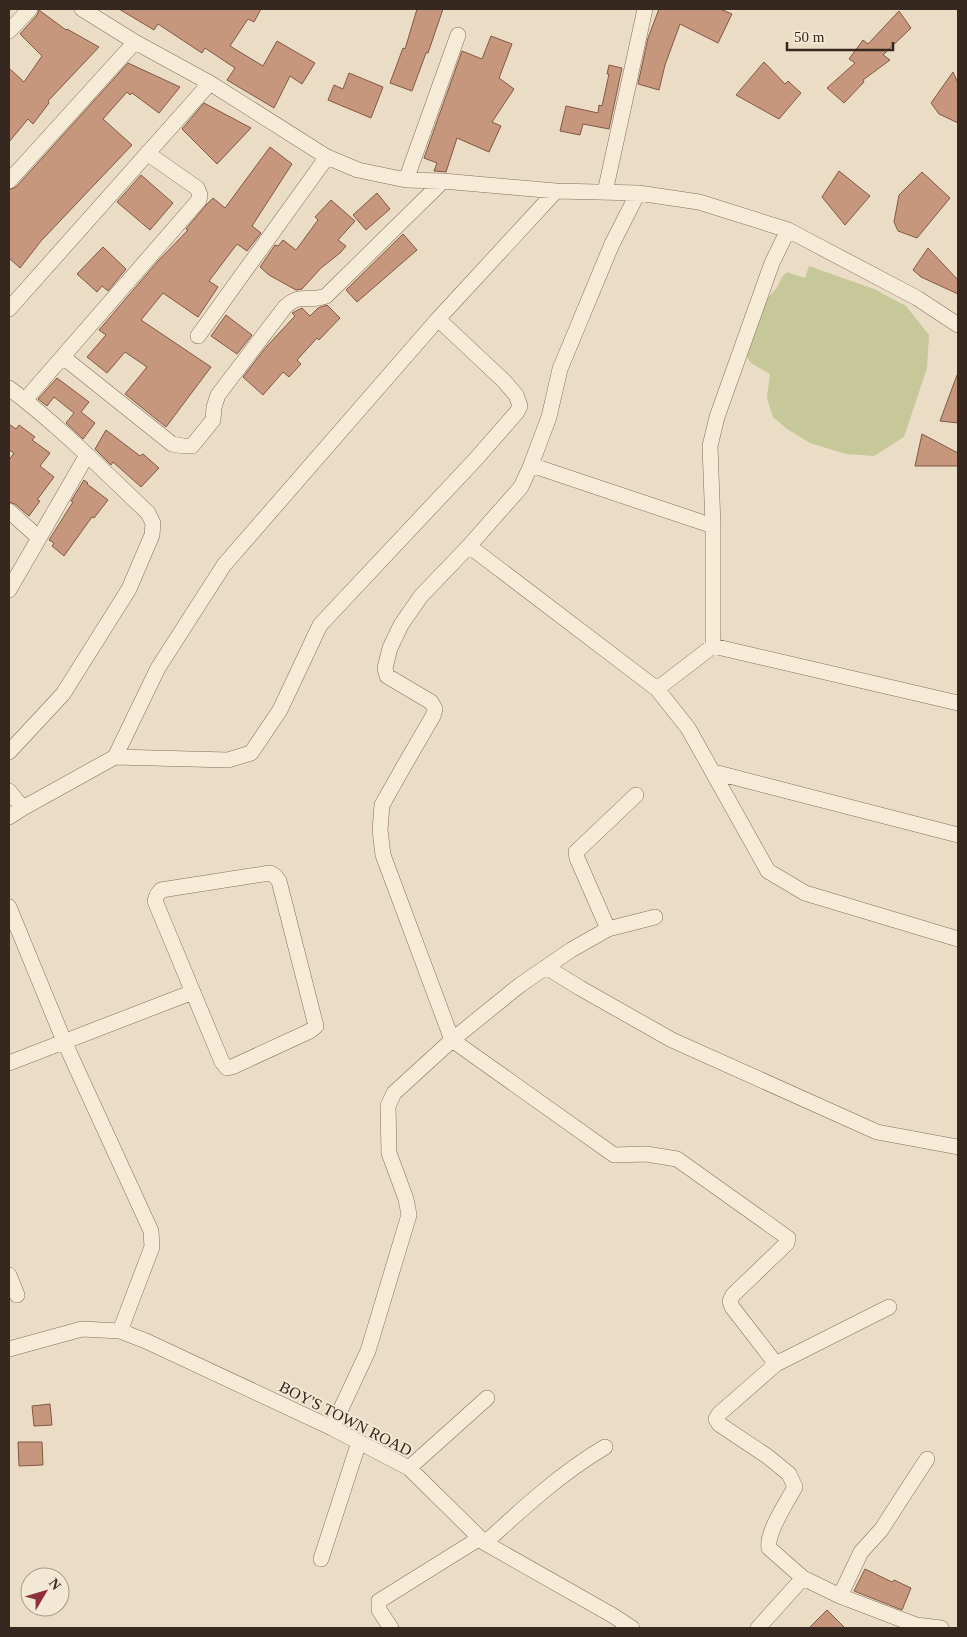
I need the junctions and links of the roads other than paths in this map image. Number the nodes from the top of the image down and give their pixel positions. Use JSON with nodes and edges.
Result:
{"nodes":[{"id":1,"x":30,"y":9,"type":"edge"},
{"id":2,"x":82,"y":9,"type":"edge"},
{"id":3,"x":645,"y":9,"type":"edge"},
{"id":4,"x":9,"y":31,"type":"edge"},
{"id":5,"x":458,"y":34,"type":"dead end"},
{"id":6,"x":135,"y":42,"type":"junction"},
{"id":7,"x":210,"y":83,"type":"junction"},
{"id":8,"x":146,"y":153,"type":"junction"},
{"id":9,"x":327,"y":157,"type":"junction"},
{"id":10,"x":406,"y":180,"type":"junction"},
{"id":11,"x":9,"y":181,"type":"edge"},
{"id":12,"x":442,"y":181,"type":"junction"},
{"id":13,"x":556,"y":191,"type":"junction"},
{"id":14,"x":605,"y":192,"type":"junction"},
{"id":15,"x":638,"y":193,"type":"junction"},
{"id":16,"x":788,"y":230,"type":"junction"},
{"id":17,"x":9,"y":309,"type":"edge"},
{"id":18,"x":438,"y":319,"type":"junction"},
{"id":19,"x":958,"y":326,"type":"edge"},
{"id":20,"x":198,"y":336,"type":"dead end"},
{"id":21,"x":63,"y":357,"type":"junction"},
{"id":22,"x":9,"y":388,"type":"edge"},
{"id":23,"x":25,"y":400,"type":"junction"},
{"id":24,"x":87,"y":455,"type":"junction"},
{"id":25,"x":532,"y":465,"type":"junction"},
{"id":26,"x":9,"y":511,"type":"edge"},
{"id":27,"x":713,"y":526,"type":"junction"},
{"id":28,"x":39,"y":538,"type":"junction"},
{"id":29,"x":469,"y":546,"type":"junction"},
{"id":30,"x":9,"y":590,"type":"edge"},
{"id":31,"x":713,"y":646,"type":"junction"},
{"id":32,"x":657,"y":689,"type":"junction"},
{"id":33,"x":958,"y":703,"type":"edge"},
{"id":34,"x":9,"y":752,"type":"edge"},
{"id":35,"x":115,"y":757,"type":"junction"},
{"id":36,"x":714,"y":772,"type":"junction"},
{"id":37,"x":9,"y":791,"type":"edge"},
{"id":38,"x":636,"y":795,"type":"dead end"},
{"id":39,"x":23,"y":808,"type":"junction"},
{"id":40,"x":9,"y":816,"type":"edge"},
{"id":41,"x":958,"y":835,"type":"edge"},
{"id":42,"x":9,"y":907,"type":"edge"},
{"id":43,"x":655,"y":917,"type":"dead end"},
{"id":44,"x":608,"y":929,"type":"junction"},
{"id":45,"x":958,"y":939,"type":"edge"},
{"id":46,"x":546,"y":967,"type":"junction"},
{"id":47,"x":193,"y":992,"type":"junction"},
{"id":48,"x":452,"y":1040,"type":"junction"},
{"id":49,"x":64,"y":1041,"type":"junction"},
{"id":50,"x":9,"y":1063,"type":"edge"},
{"id":51,"x":958,"y":1147,"type":"edge"},
{"id":52,"x":9,"y":1275,"type":"edge"},
{"id":53,"x":17,"y":1295,"type":"dead end"},
{"id":54,"x":889,"y":1307,"type":"dead end"},
{"id":55,"x":120,"y":1331,"type":"junction"},
{"id":56,"x":9,"y":1349,"type":"edge"},
{"id":57,"x":776,"y":1364,"type":"junction"},
{"id":58,"x":487,"y":1398,"type":"dead end"},
{"id":59,"x":332,"y":1428,"type":"junction"},
{"id":60,"x":359,"y":1442,"type":"junction"},
{"id":61,"x":605,"y":1447,"type":"dead end"},
{"id":62,"x":927,"y":1459,"type":"dead end"},
{"id":63,"x":409,"y":1468,"type":"junction"},
{"id":64,"x":483,"y":1540,"type":"junction"},
{"id":65,"x":321,"y":1559,"type":"dead end"},
{"id":66,"x":803,"y":1578,"type":"junction"},
{"id":67,"x":840,"y":1596,"type":"junction"},
{"id":68,"x":391,"y":1628,"type":"edge"},
{"id":69,"x":632,"y":1628,"type":"edge"},
{"id":70,"x":758,"y":1628,"type":"edge"},
{"id":71,"x":942,"y":1628,"type":"edge"}],
"edges":[{"from":1,"to":4,"type":"street"},
{"from":2,"to":6,"type":"street"},
{"from":3,"to":14,"type":"street"},
{"from":5,"to":10,"type":"street"},
{"from":6,"to":7,"type":"street"},
{"from":6,"to":11,"type":"street"},
{"from":7,"to":8,"type":"street"},
{"from":7,"to":9,"type":"street"},
{"from":8,"to":17,"type":"street"},
{"from":8,"to":21,"type":"street"},
{"from":9,"to":10,"type":"street"},
{"from":9,"to":20,"type":"street"},
{"from":10,"to":12,"type":"street"},
{"from":12,"to":13,"type":"street"},
{"from":12,"to":21,"type":"street"},
{"from":13,"to":14,"type":"street"},
{"from":13,"to":18,"type":"street"},
{"from":14,"to":15,"type":"street"},
{"from":15,"to":16,"type":"street"},
{"from":15,"to":25,"type":"street"},
{"from":16,"to":19,"type":"street"},
{"from":16,"to":27,"type":"street"},
{"from":18,"to":35,"type":"street"},
{"from":18,"to":35,"type":"street"},
{"from":21,"to":23,"type":"street"},
{"from":22,"to":23,"type":"street"},
{"from":23,"to":24,"type":"street"},
{"from":24,"to":28,"type":"street"},
{"from":24,"to":34,"type":"street"},
{"from":25,"to":27,"type":"street"},
{"from":25,"to":29,"type":"street"},
{"from":26,"to":28,"type":"street"},
{"from":27,"to":31,"type":"street"},
{"from":28,"to":30,"type":"street"},
{"from":29,"to":32,"type":"street"},
{"from":29,"to":48,"type":"street"},
{"from":31,"to":32,"type":"street"},
{"from":31,"to":33,"type":"street"},
{"from":32,"to":36,"type":"street"},
{"from":35,"to":39,"type":"street"},
{"from":36,"to":41,"type":"street"},
{"from":36,"to":45,"type":"street"},
{"from":37,"to":39,"type":"street"},
{"from":38,"to":44,"type":"street"},
{"from":39,"to":40,"type":"street"},
{"from":42,"to":49,"type":"street"},
{"from":43,"to":44,"type":"street"},
{"from":44,"to":46,"type":"street"},
{"from":46,"to":48,"type":"street"},
{"from":46,"to":51,"type":"street"},
{"from":47,"to":47,"type":"street"},
{"from":47,"to":49,"type":"street"},
{"from":48,"to":57,"type":"street"},
{"from":48,"to":59,"type":"street"},
{"from":49,"to":50,"type":"street"},
{"from":49,"to":55,"type":"street"},
{"from":52,"to":53,"type":"street"},
{"from":54,"to":57,"type":"street"},
{"from":55,"to":56,"type":"street","name":"BOY'S TOWN ROAD"},
{"from":55,"to":59,"type":"street","name":"BOY'S TOWN ROAD"},
{"from":57,"to":66,"type":"street"},
{"from":58,"to":63,"type":"street"},
{"from":59,"to":60,"type":"street","name":"BOY'S TOWN ROAD"},
{"from":60,"to":63,"type":"street","name":"BOY'S TOWN ROAD"},
{"from":60,"to":65,"type":"street"},
{"from":61,"to":64,"type":"street"},
{"from":62,"to":67,"type":"street"},
{"from":63,"to":64,"type":"street","name":"BOY'S TOWN ROAD"},
{"from":64,"to":68,"type":"street"},
{"from":64,"to":69,"type":"street","name":"BOY'S TOWN ROAD"},
{"from":66,"to":67,"type":"street"},
{"from":66,"to":70,"type":"street"},
{"from":67,"to":71,"type":"street"}]}
